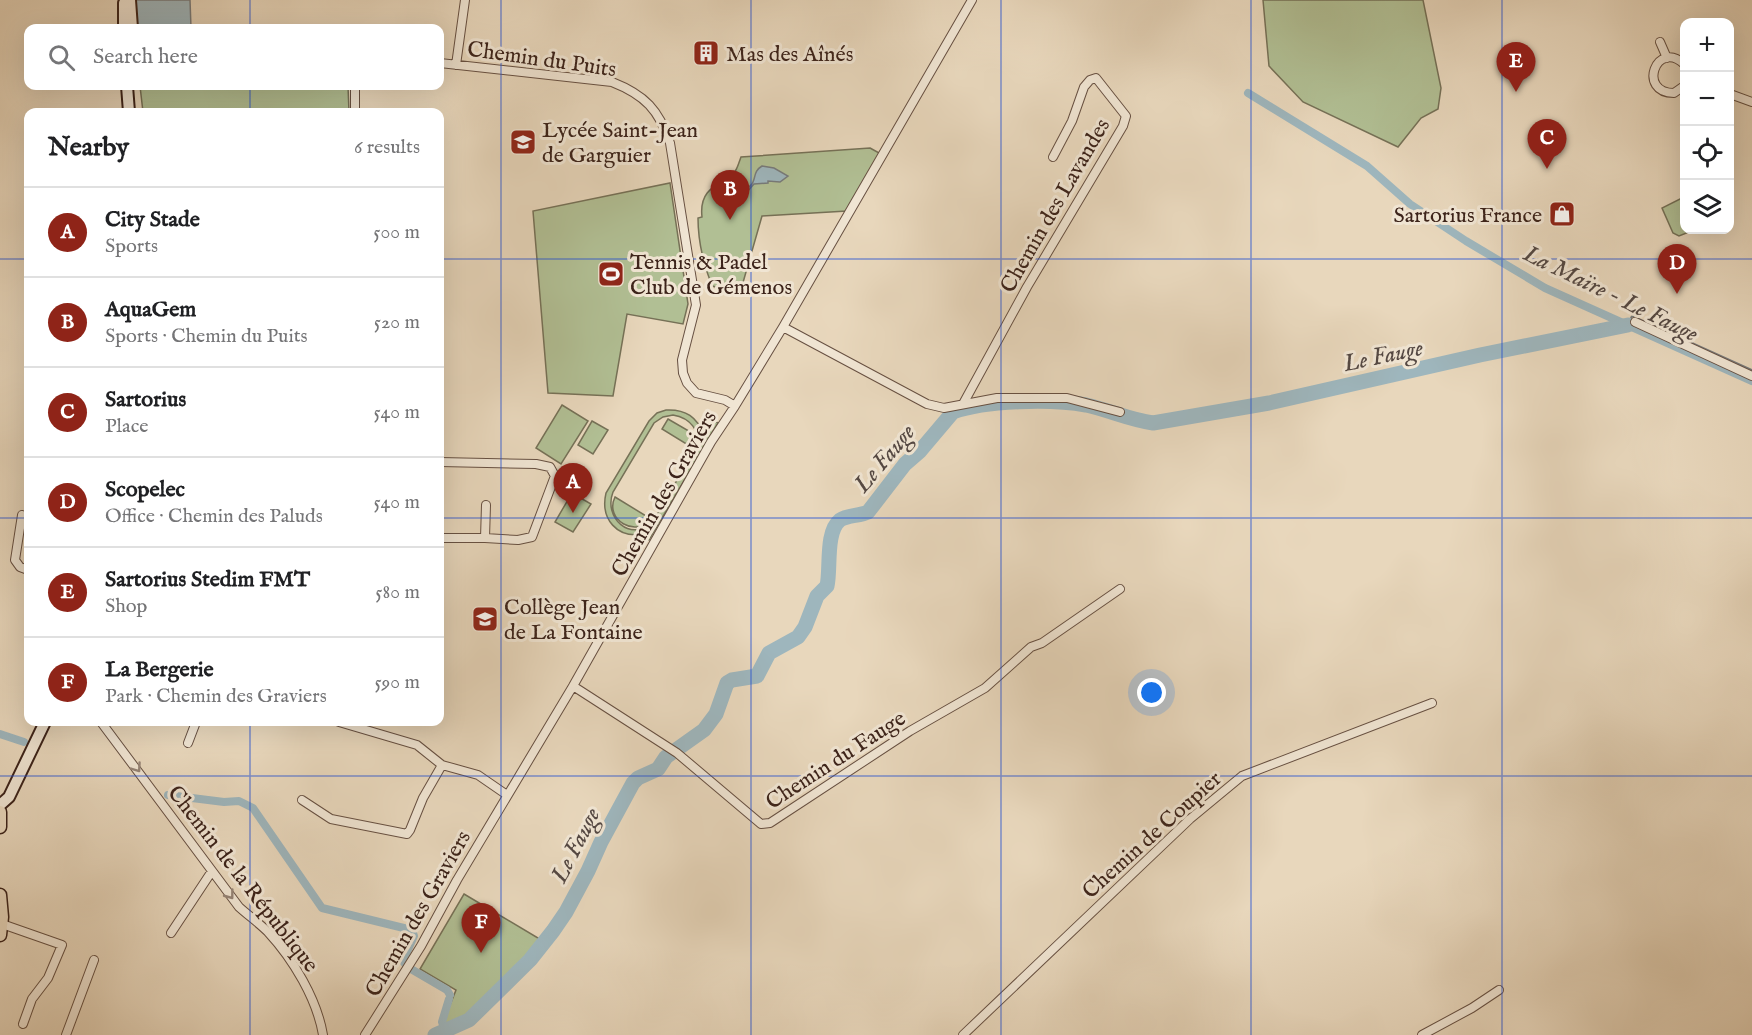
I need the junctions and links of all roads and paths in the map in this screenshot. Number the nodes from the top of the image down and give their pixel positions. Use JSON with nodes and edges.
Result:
{"nodes":[{"id":1,"x":124,"y":0,"type":"edge"},
{"id":2,"x":130,"y":0,"type":"edge"},
{"id":3,"x":465,"y":0,"type":"edge"},
{"id":4,"x":972,"y":0,"type":"edge"},
{"id":5,"x":125,"y":24,"type":"edge"},
{"id":6,"x":132,"y":24,"type":"edge"},
{"id":7,"x":1660,"y":42,"type":"dead end"},
{"id":8,"x":1666,"y":58,"type":"junction"},
{"id":9,"x":1680,"y":61,"type":"edge"},
{"id":10,"x":444,"y":64,"type":"edge"},
{"id":11,"x":456,"y":65,"type":"junction"},
{"id":12,"x":129,"y":90,"type":"edge"},
{"id":13,"x":355,"y":90,"type":"edge"},
{"id":14,"x":1680,"y":90,"type":"edge"},
{"id":15,"x":1734,"y":95,"type":"edge"},
{"id":16,"x":1752,"y":102,"type":"edge"},
{"id":17,"x":130,"y":108,"type":"edge"},
{"id":18,"x":355,"y":108,"type":"edge"},
{"id":19,"x":1053,"y":157,"type":"dead end"},
{"id":20,"x":1635,"y":322,"type":"dead end"},
{"id":21,"x":783,"y":327,"type":"junction"},
{"id":22,"x":1752,"y":376,"type":"edge"},
{"id":23,"x":963,"y":404,"type":"junction"},
{"id":24,"x":735,"y":406,"type":"junction"},
{"id":25,"x":1120,"y":412,"type":"dead end"},
{"id":26,"x":444,"y":462,"type":"edge"},
{"id":27,"x":486,"y":505,"type":"dead end"},
{"id":28,"x":22,"y":515,"type":"dead end"},
{"id":29,"x":444,"y":538,"type":"edge"},
{"id":30,"x":485,"y":538,"type":"junction"},
{"id":31,"x":24,"y":568,"type":"edge"},
{"id":32,"x":1120,"y":589,"type":"dead end"},
{"id":33,"x":573,"y":686,"type":"junction"},
{"id":34,"x":1432,"y":703,"type":"dead end"},
{"id":35,"x":43,"y":726,"type":"edge"},
{"id":36,"x":104,"y":726,"type":"edge"},
{"id":37,"x":194,"y":726,"type":"edge"},
{"id":38,"x":353,"y":726,"type":"edge"},
{"id":39,"x":188,"y":743,"type":"dead end"},
{"id":40,"x":442,"y":765,"type":"junction"},
{"id":41,"x":507,"y":795,"type":"junction"},
{"id":42,"x":302,"y":800,"type":"dead end"},
{"id":43,"x":0,"y":805,"type":"edge"},
{"id":44,"x":0,"y":812,"type":"edge"},
{"id":45,"x":0,"y":827,"type":"edge"},
{"id":46,"x":212,"y":871,"type":"junction"},
{"id":47,"x":0,"y":895,"type":"edge"},
{"id":48,"x":1,"y":930,"type":"edge"},
{"id":49,"x":171,"y":933,"type":"dead end"},
{"id":50,"x":94,"y":960,"type":"dead end"},
{"id":51,"x":1499,"y":990,"type":"dead end"},
{"id":52,"x":23,"y":1024,"type":"dead end"},
{"id":53,"x":66,"y":1035,"type":"edge"},
{"id":54,"x":323,"y":1035,"type":"edge"},
{"id":55,"x":365,"y":1035,"type":"edge"},
{"id":56,"x":963,"y":1035,"type":"edge"},
{"id":57,"x":1422,"y":1035,"type":"edge"}],
"edges":[{"from":1,"to":5,"type":"main road"},
{"from":2,"to":6,"type":"main road"},
{"from":3,"to":11,"type":"street"},
{"from":4,"to":21,"type":"street","name":"Chemin des Graviers"},
{"from":7,"to":8,"type":"street"},
{"from":8,"to":9,"type":"street"},
{"from":8,"to":14,"type":"street"},
{"from":10,"to":11,"type":"street","name":"Chemin du Puits"},
{"from":11,"to":24,"type":"street","name":"Chemin du Puits"},
{"from":12,"to":17,"type":"main road"},
{"from":13,"to":18,"type":"street"},
{"from":15,"to":16,"type":"street"},
{"from":19,"to":23,"type":"street","name":"Chemin des Lavandes"},
{"from":20,"to":22,"type":"street"},
{"from":21,"to":23,"type":"street"},
{"from":21,"to":24,"type":"street","name":"Chemin des Graviers"},
{"from":23,"to":25,"type":"street"},
{"from":24,"to":33,"type":"street","name":"Chemin des Graviers"},
{"from":26,"to":30,"type":"street"},
{"from":27,"to":30,"type":"street"},
{"from":28,"to":31,"type":"street"},
{"from":29,"to":30,"type":"street"},
{"from":32,"to":33,"type":"street","name":"Chemin du Fauge"},
{"from":33,"to":41,"type":"street","name":"Chemin des Graviers"},
{"from":34,"to":56,"type":"street","name":"Chemin de Coupier"},
{"from":35,"to":43,"type":"main road"},
{"from":36,"to":46,"type":"street","name":"Chemin de la République","one_way":true},
{"from":37,"to":39,"type":"street"},
{"from":38,"to":40,"type":"street"},
{"from":40,"to":41,"type":"street"},
{"from":40,"to":42,"type":"street"},
{"from":41,"to":55,"type":"street","name":"Chemin des Graviers"},
{"from":44,"to":45,"type":"main road"},
{"from":46,"to":49,"type":"street"},
{"from":46,"to":54,"type":"street","name":"Chemin de la République","one_way":true},
{"from":47,"to":48,"type":"main road"},
{"from":48,"to":52,"type":"street"},
{"from":50,"to":53,"type":"street"},
{"from":51,"to":57,"type":"street"}]}
